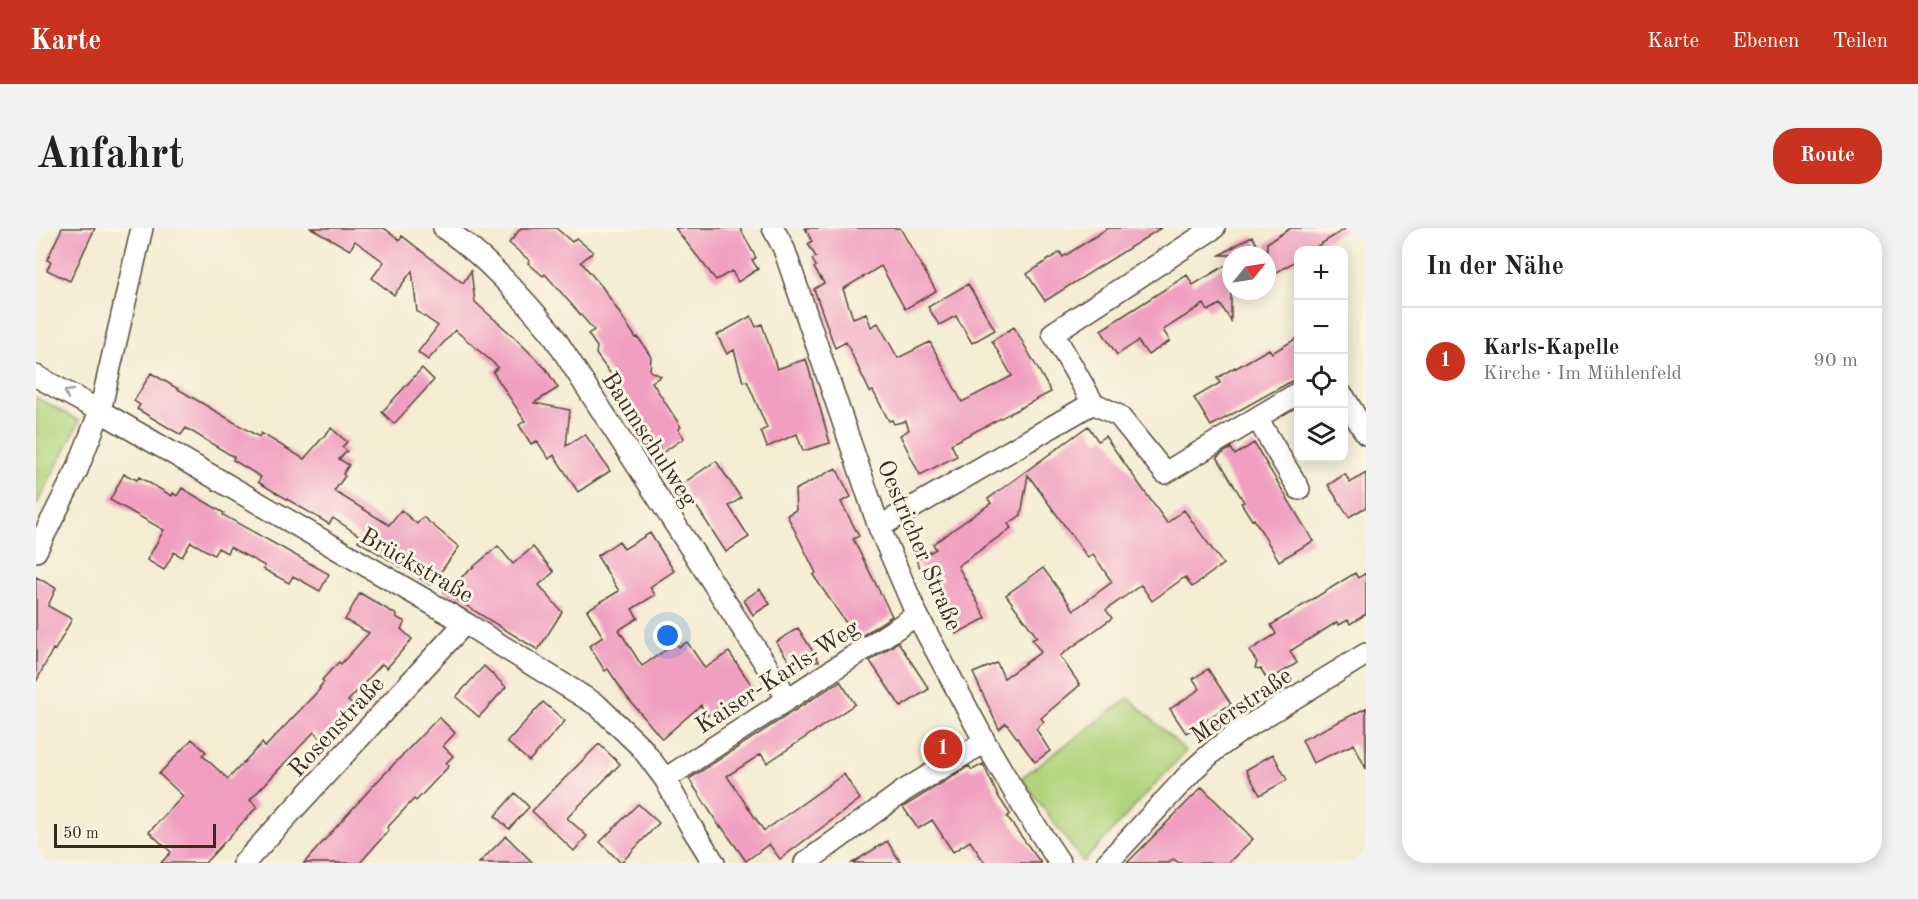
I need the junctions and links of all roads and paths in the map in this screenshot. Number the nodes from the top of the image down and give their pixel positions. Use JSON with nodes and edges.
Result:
{"nodes":[{"id":1,"x":142,"y":228,"type":"edge"},
{"id":2,"x":444,"y":228,"type":"edge"},
{"id":3,"x":772,"y":228,"type":"edge"},
{"id":4,"x":1214,"y":228,"type":"edge"},
{"id":5,"x":36,"y":376,"type":"edge"},
{"id":6,"x":1294,"y":396,"type":"edge"},
{"id":7,"x":1093,"y":403,"type":"junction"},
{"id":8,"x":1348,"y":404,"type":"edge"},
{"id":9,"x":100,"y":411,"type":"junction"},
{"id":10,"x":1257,"y":418,"type":"junction"},
{"id":11,"x":1366,"y":434,"type":"edge"},
{"id":12,"x":1299,"y":489,"type":"dead end"},
{"id":13,"x":879,"y":527,"type":"junction"},
{"id":14,"x":36,"y":551,"type":"edge"},
{"id":15,"x":917,"y":615,"type":"junction"},
{"id":16,"x":465,"y":623,"type":"junction"},
{"id":17,"x":1366,"y":654,"type":"edge"},
{"id":18,"x":788,"y":699,"type":"junction"},
{"id":19,"x":985,"y":742,"type":"junction"},
{"id":20,"x":665,"y":779,"type":"junction"},
{"id":21,"x":244,"y":863,"type":"edge"},
{"id":22,"x":714,"y":863,"type":"edge"},
{"id":23,"x":805,"y":863,"type":"edge"},
{"id":24,"x":1060,"y":863,"type":"edge"},
{"id":25,"x":1107,"y":863,"type":"edge"}],
"edges":[{"from":1,"to":9,"type":"street"},
{"from":2,"to":18,"type":"street","name":"Baumschulweg"},
{"from":3,"to":13,"type":"street","name":"Oestricher Straße"},
{"from":4,"to":7,"type":"street"},
{"from":9,"to":5,"type":"street","name":"Brückstraße","one_way":true},
{"from":6,"to":10,"type":"street"},
{"from":7,"to":10,"type":"street"},
{"from":7,"to":13,"type":"street"},
{"from":8,"to":11,"type":"street"},
{"from":9,"to":14,"type":"street"},
{"from":9,"to":16,"type":"street","name":"Brückstraße"},
{"from":10,"to":12,"type":"street"},
{"from":13,"to":15,"type":"street","name":"Oestricher Straße"},
{"from":15,"to":18,"type":"street","name":"Kaiser-Karls-Weg"},
{"from":15,"to":19,"type":"street","name":"Oestricher Straße"},
{"from":16,"to":20,"type":"street","name":"Brückstraße"},
{"from":16,"to":21,"type":"street","name":"Rosenstraße"},
{"from":17,"to":25,"type":"street","name":"Meerstraße"},
{"from":18,"to":20,"type":"street","name":"Kaiser-Karls-Weg"},
{"from":19,"to":23,"type":"street"},
{"from":19,"to":24,"type":"street","name":"Oestricher Straße"},
{"from":20,"to":22,"type":"street","name":"Brückstraße"}]}
